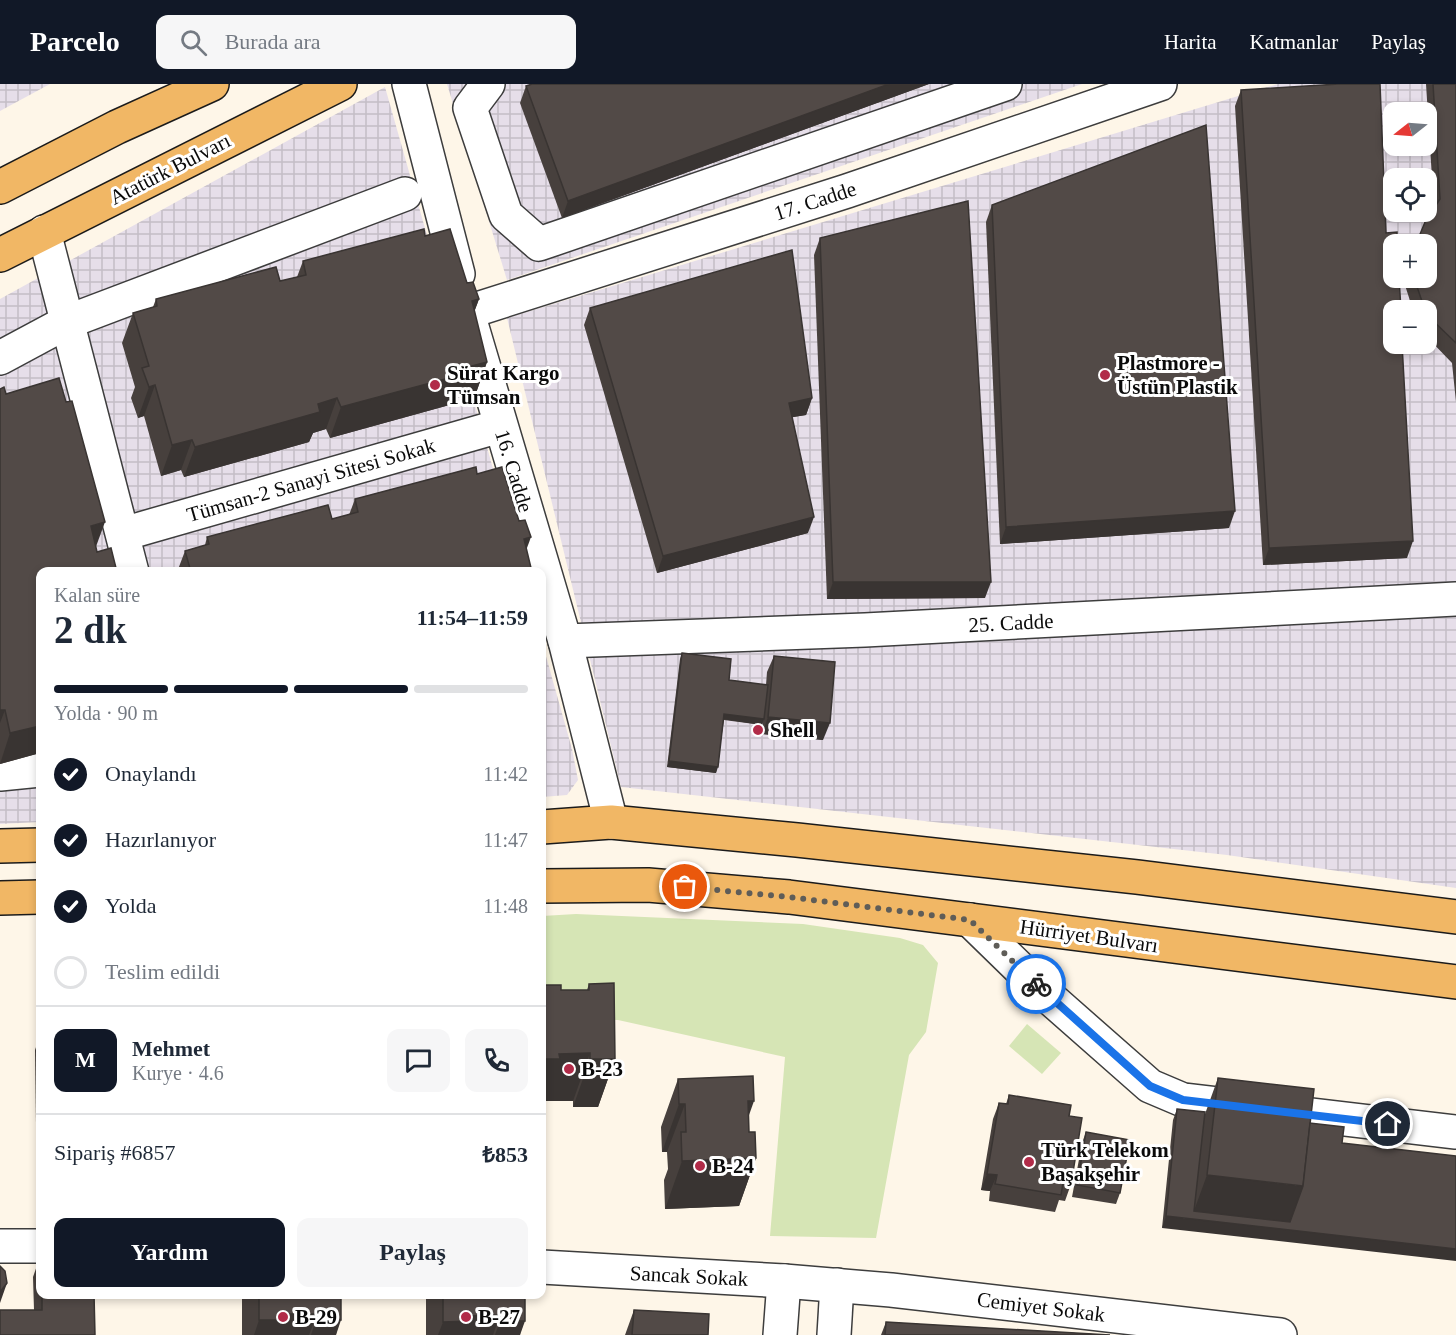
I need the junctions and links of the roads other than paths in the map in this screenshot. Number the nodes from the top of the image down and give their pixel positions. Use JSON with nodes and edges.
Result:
{"nodes":[{"id":1,"x":212,"y":84,"type":"edge"},
{"id":2,"x":340,"y":84,"type":"edge"},
{"id":3,"x":409,"y":84,"type":"edge"},
{"id":4,"x":488,"y":84,"type":"edge"},
{"id":5,"x":1005,"y":84,"type":"edge"},
{"id":6,"x":1160,"y":84,"type":"edge"},
{"id":7,"x":0,"y":187,"type":"edge"},
{"id":8,"x":405,"y":194,"type":"dead end"},
{"id":9,"x":44,"y":232,"type":"junction"},
{"id":10,"x":0,"y":255,"type":"edge"},
{"id":11,"x":468,"y":312,"type":"junction"},
{"id":12,"x":67,"y":322,"type":"junction"},
{"id":13,"x":0,"y":358,"type":"edge"},
{"id":14,"x":500,"y":426,"type":"junction"},
{"id":15,"x":123,"y":534,"type":"junction"},
{"id":16,"x":131,"y":567,"type":"edge"},
{"id":17,"x":543,"y":567,"type":"edge"},
{"id":18,"x":546,"y":578,"type":"edge"},
{"id":19,"x":1456,"y":599,"type":"edge"},
{"id":20,"x":565,"y":641,"type":"junction"},
{"id":21,"x":36,"y":770,"type":"edge"},
{"id":22,"x":0,"y":774,"type":"edge"},
{"id":23,"x":611,"y":822,"type":"junction"},
{"id":24,"x":546,"y":827,"type":"edge"},
{"id":25,"x":36,"y":845,"type":"edge"},
{"id":26,"x":0,"y":846,"type":"edge"},
{"id":27,"x":546,"y":886,"type":"edge"},
{"id":28,"x":36,"y":897,"type":"edge"},
{"id":29,"x":0,"y":898,"type":"edge"},
{"id":30,"x":1456,"y":917,"type":"edge"},
{"id":31,"x":970,"y":920,"type":"junction"},
{"id":32,"x":1456,"y":981,"type":"edge"},
{"id":33,"x":1456,"y":1132,"type":"edge"},
{"id":34,"x":0,"y":1246,"type":"edge"},
{"id":35,"x":36,"y":1246,"type":"edge"},
{"id":36,"x":546,"y":1268,"type":"edge"},
{"id":37,"x":784,"y":1281,"type":"junction"},
{"id":38,"x":837,"y":1285,"type":"junction"},
{"id":39,"x":780,"y":1335,"type":"edge"},
{"id":40,"x":834,"y":1335,"type":"edge"},
{"id":41,"x":1280,"y":1335,"type":"edge"}],
"edges":[{"from":1,"to":7,"type":"main road"},
{"from":2,"to":9,"type":"main road","name":"Atatürk Bulvarı"},
{"from":3,"to":11,"type":"street","name":"16. Cadde"},
{"from":4,"to":5,"type":"street"},
{"from":6,"to":11,"type":"street","name":"17. Cadde"},
{"from":8,"to":12,"type":"street"},
{"from":9,"to":10,"type":"main road","name":"Atatürk Bulvarı"},
{"from":9,"to":12,"type":"street"},
{"from":11,"to":14,"type":"street","name":"16. Cadde"},
{"from":12,"to":13,"type":"street"},
{"from":12,"to":15,"type":"street"},
{"from":14,"to":15,"type":"street","name":"Tümsan-2 Sanayi Sitesi Sokak"},
{"from":14,"to":17,"type":"street","name":"16. Cadde"},
{"from":15,"to":16,"type":"street"},
{"from":18,"to":20,"type":"street","name":"16. Cadde"},
{"from":19,"to":20,"type":"street","name":"25. Cadde"},
{"from":20,"to":23,"type":"street","name":"16. Cadde"},
{"from":21,"to":22,"type":"street"},
{"from":23,"to":24,"type":"main road"},
{"from":23,"to":30,"type":"main road"},
{"from":25,"to":26,"type":"main road"},
{"from":27,"to":31,"type":"main road","name":"Hürriyet Bulvarı"},
{"from":28,"to":29,"type":"main road"},
{"from":31,"to":32,"type":"main road","name":"Hürriyet Bulvarı"},
{"from":31,"to":33,"type":"street"},
{"from":34,"to":35,"type":"street"},
{"from":36,"to":37,"type":"street","name":"Sancak Sokak"},
{"from":37,"to":38,"type":"street","name":"Sancak Sokak"},
{"from":37,"to":39,"type":"street"},
{"from":38,"to":40,"type":"street"},
{"from":38,"to":41,"type":"street","name":"Cemiyet Sokak"}]}
